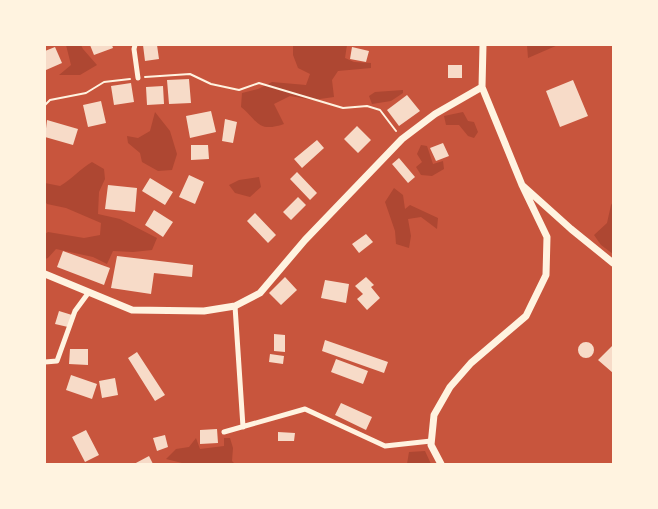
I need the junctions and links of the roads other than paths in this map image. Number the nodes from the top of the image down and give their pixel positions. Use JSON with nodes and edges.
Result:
{"nodes":[{"id":1,"x":135,"y":45,"type":"edge"},
{"id":2,"x":483,"y":45,"type":"edge"},
{"id":3,"x":138,"y":78,"type":"road end"},
{"id":4,"x":482,"y":87,"type":"junction"},
{"id":5,"x":522,"y":185,"type":"junction"},
{"id":6,"x":613,"y":263,"type":"edge"},
{"id":7,"x":45,"y":274,"type":"edge"},
{"id":8,"x":89,"y":292,"type":"junction"},
{"id":9,"x":235,"y":306,"type":"junction"},
{"id":10,"x":45,"y":362,"type":"edge"},
{"id":11,"x":243,"y":427,"type":"junction"},
{"id":12,"x":224,"y":432,"type":"dead end"},
{"id":13,"x":431,"y":442,"type":"junction"},
{"id":14,"x":441,"y":464,"type":"edge"}],
"edges":[{"from":1,"to":3,"type":"street"},
{"from":2,"to":4,"type":"street"},
{"from":4,"to":5,"type":"street"},
{"from":4,"to":9,"type":"street"},
{"from":5,"to":6,"type":"street"},
{"from":5,"to":13,"type":"street"},
{"from":7,"to":8,"type":"street"},
{"from":8,"to":9,"type":"street"},
{"from":8,"to":10,"type":"street"},
{"from":9,"to":11,"type":"street"},
{"from":11,"to":12,"type":"street"},
{"from":11,"to":13,"type":"street"},
{"from":13,"to":14,"type":"street"}]}
